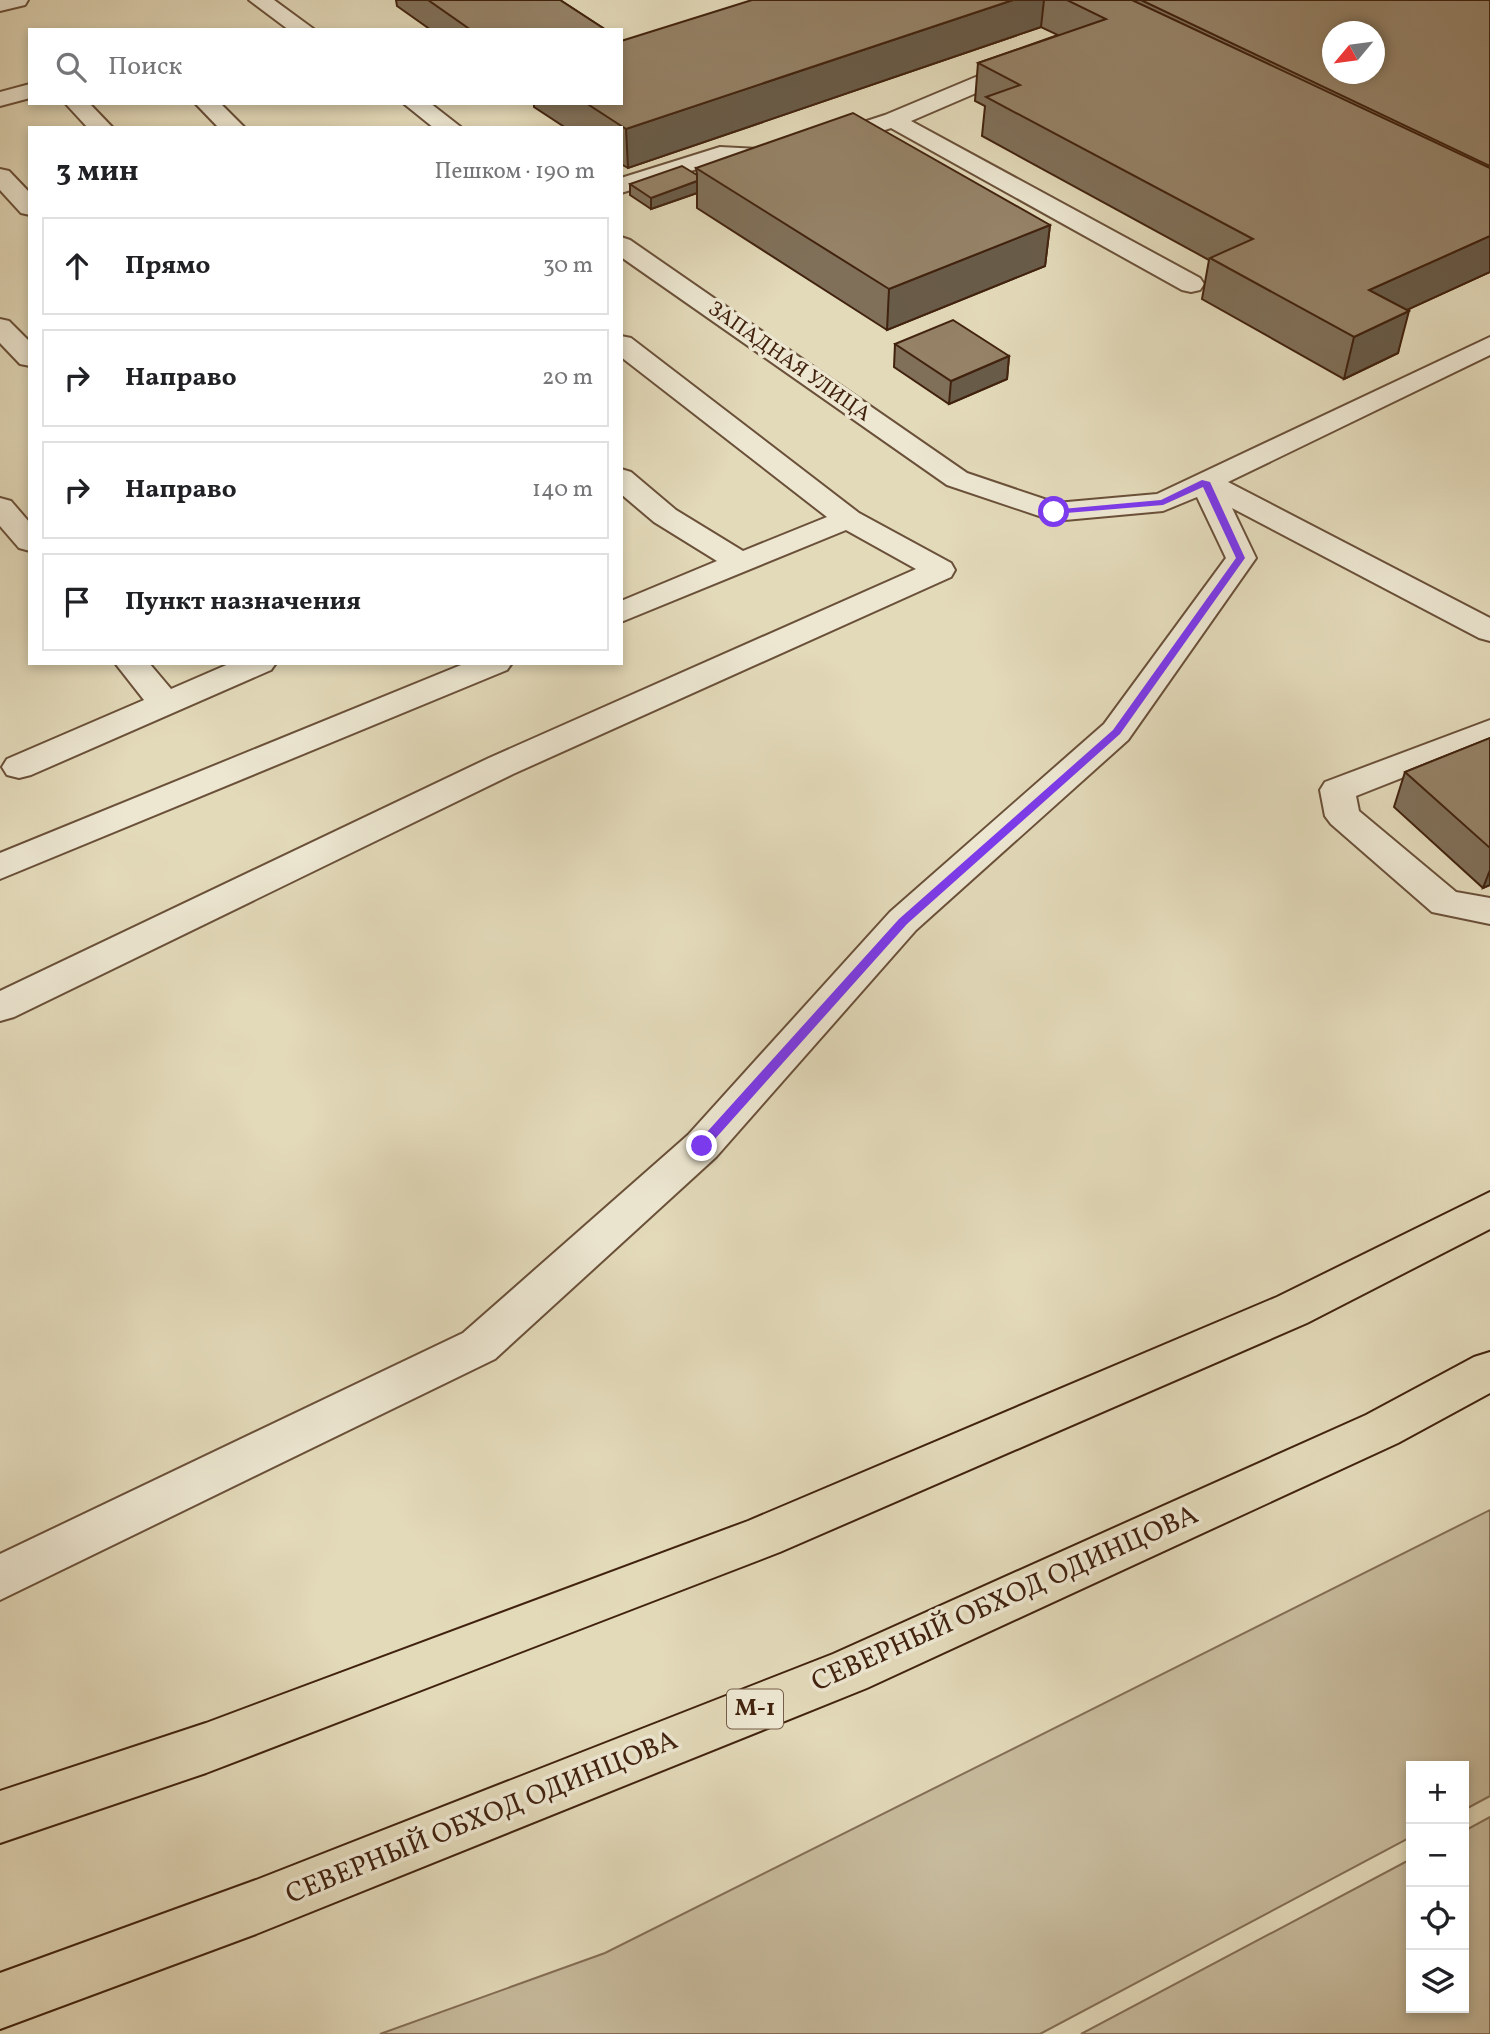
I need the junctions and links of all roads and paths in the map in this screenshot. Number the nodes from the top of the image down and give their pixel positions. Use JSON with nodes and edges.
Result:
{"nodes":[{"id":1,"x":17,"y":0,"type":"edge"},
{"id":2,"x":260,"y":0,"type":"edge"},
{"id":3,"x":0,"y":5,"type":"edge"},
{"id":4,"x":301,"y":28,"type":"edge"},
{"id":5,"x":1049,"y":53,"type":"edge"},
{"id":6,"x":28,"y":92,"type":"edge"},
{"id":7,"x":0,"y":99,"type":"edge"},
{"id":8,"x":78,"y":105,"type":"edge"},
{"id":9,"x":208,"y":105,"type":"edge"},
{"id":10,"x":417,"y":105,"type":"edge"},
{"id":11,"x":893,"y":120,"type":"junction"},
{"id":12,"x":99,"y":126,"type":"edge"},
{"id":13,"x":231,"y":126,"type":"edge"},
{"id":14,"x":447,"y":126,"type":"edge"},
{"id":15,"x":0,"y":176,"type":"edge"},
{"id":16,"x":623,"y":185,"type":"edge"},
{"id":17,"x":28,"y":206,"type":"edge"},
{"id":18,"x":623,"y":246,"type":"edge"},
{"id":19,"x":1191,"y":284,"type":"dead end"},
{"id":20,"x":0,"y":327,"type":"edge"},
{"id":21,"x":1490,"y":345,"type":"edge"},
{"id":22,"x":623,"y":346,"type":"edge"},
{"id":23,"x":23,"y":364,"type":"edge"},
{"id":24,"x":623,"y":480,"type":"edge"},
{"id":25,"x":1205,"y":482,"type":"junction"},
{"id":26,"x":0,"y":507,"type":"edge"},
{"id":27,"x":848,"y":519,"type":"junction"},
{"id":28,"x":28,"y":540,"type":"edge"},
{"id":29,"x":741,"y":563,"type":"junction"},
{"id":30,"x":623,"y":611,"type":"edge"},
{"id":31,"x":1490,"y":631,"type":"edge"},
{"id":32,"x":133,"y":665,"type":"edge"},
{"id":33,"x":255,"y":665,"type":"edge"},
{"id":34,"x":491,"y":665,"type":"edge"},
{"id":35,"x":165,"y":704,"type":"junction"},
{"id":36,"x":1490,"y":731,"type":"edge"},
{"id":37,"x":6,"y":761,"type":"edge"},
{"id":38,"x":0,"y":867,"type":"edge"},
{"id":39,"x":1490,"y":911,"type":"edge"},
{"id":40,"x":0,"y":1007,"type":"edge"},
{"id":41,"x":1490,"y":1209,"type":"edge"},
{"id":42,"x":1490,"y":1371,"type":"edge"},
{"id":43,"x":0,"y":1578,"type":"edge"},
{"id":44,"x":0,"y":1817,"type":"edge"},
{"id":45,"x":0,"y":2001,"type":"edge"}],
"edges":[{"from":1,"to":3,"type":"street"},
{"from":2,"to":4,"type":"street"},
{"from":5,"to":11,"type":"street"},
{"from":6,"to":7,"type":"street"},
{"from":8,"to":12,"type":"street"},
{"from":9,"to":13,"type":"street"},
{"from":10,"to":14,"type":"street"},
{"from":11,"to":16,"type":"street"},
{"from":11,"to":19,"type":"street"},
{"from":15,"to":17,"type":"street"},
{"from":18,"to":25,"type":"street","name":"ЗАПАДНАЯ УЛИЦА"},
{"from":20,"to":23,"type":"street"},
{"from":21,"to":25,"type":"street","name":"ЗАПАДНАЯ УЛИЦА"},
{"from":22,"to":27,"type":"street"},
{"from":24,"to":29,"type":"street"},
{"from":25,"to":31,"type":"street"},
{"from":25,"to":43,"type":"street"},
{"from":26,"to":28,"type":"street"},
{"from":27,"to":29,"type":"street"},
{"from":27,"to":40,"type":"street"},
{"from":29,"to":30,"type":"street"},
{"from":32,"to":35,"type":"street"},
{"from":33,"to":35,"type":"street"},
{"from":34,"to":38,"type":"street"},
{"from":35,"to":37,"type":"street"},
{"from":36,"to":39,"type":"street"},
{"from":41,"to":44,"type":"highway"},
{"from":42,"to":45,"type":"highway","name":"СЕВЕРНЫЙ ОБХОД ОДИНЦОВА","number":"М-1"}]}
